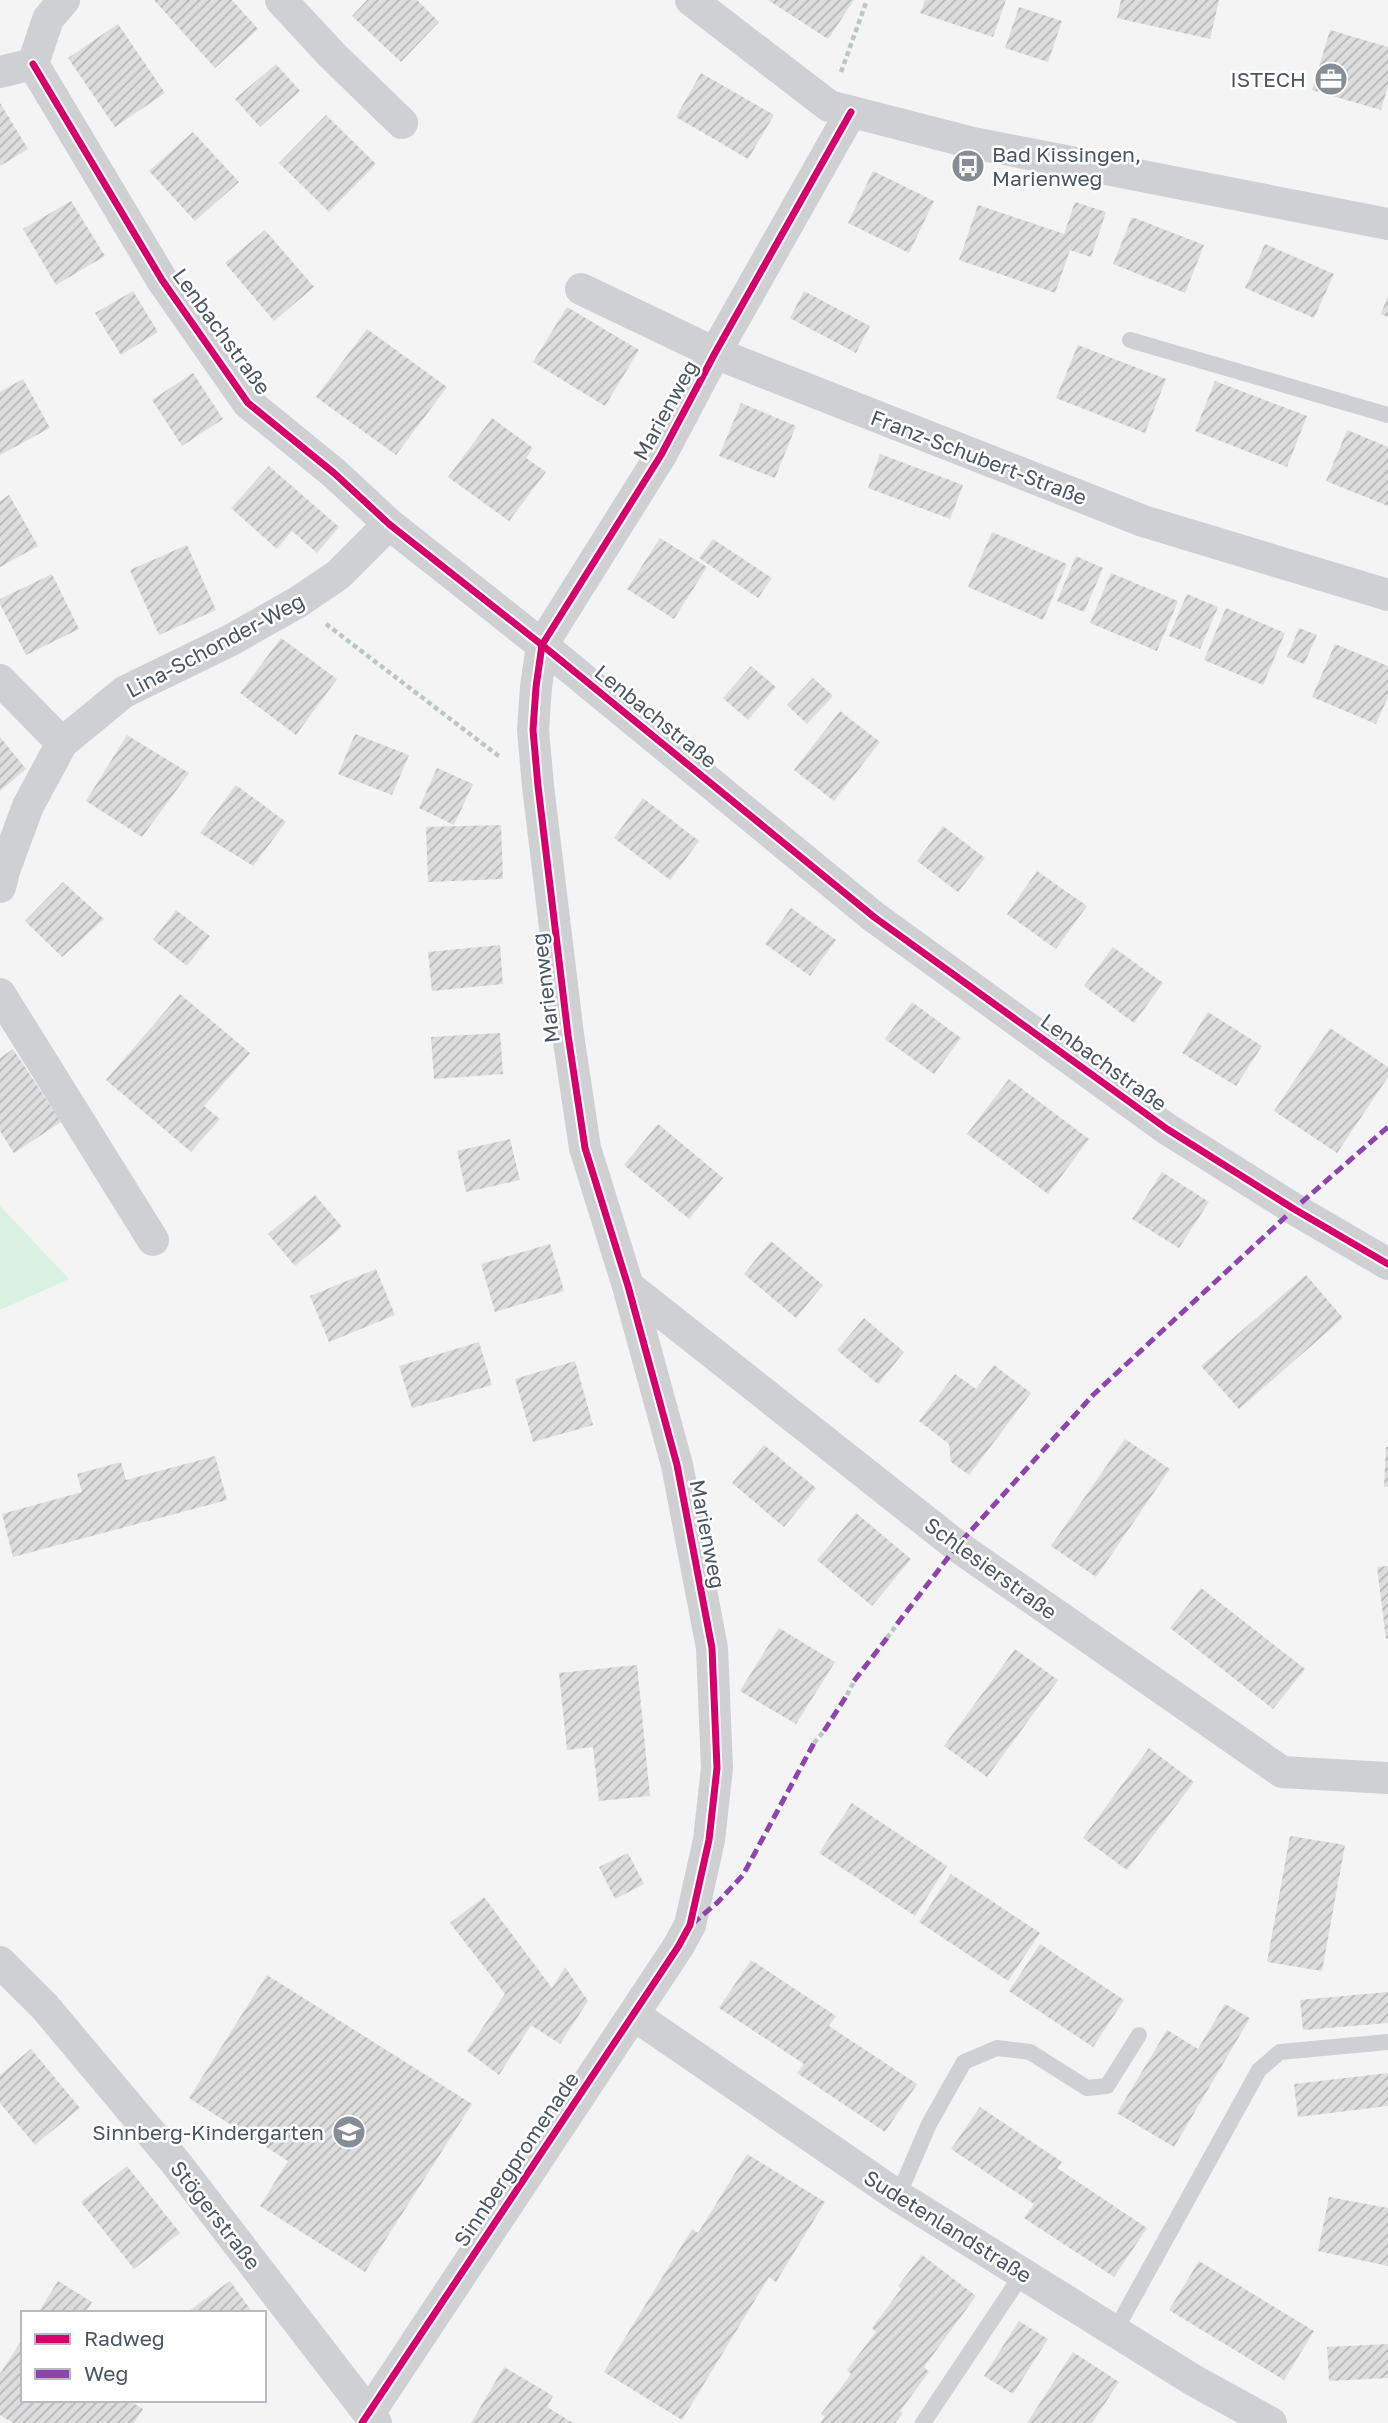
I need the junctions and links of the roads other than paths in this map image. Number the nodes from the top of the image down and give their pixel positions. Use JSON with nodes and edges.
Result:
{"nodes":[{"id":1,"x":64,"y":0,"type":"edge"},
{"id":2,"x":281,"y":0,"type":"edge"},
{"id":3,"x":691,"y":0,"type":"edge"},
{"id":4,"x":33,"y":64,"type":"junction"},
{"id":5,"x":0,"y":72,"type":"edge"},
{"id":6,"x":840,"y":109,"type":"junction"},
{"id":7,"x":402,"y":122,"type":"dead end"},
{"id":8,"x":1388,"y":224,"type":"edge"},
{"id":9,"x":581,"y":289,"type":"dead end"},
{"id":10,"x":1130,"y":340,"type":"dead end"},
{"id":11,"x":715,"y":354,"type":"junction"},
{"id":12,"x":1388,"y":415,"type":"edge"},
{"id":13,"x":389,"y":524,"type":"junction"},
{"id":14,"x":1388,"y":595,"type":"edge"},
{"id":15,"x":542,"y":645,"type":"junction"},
{"id":16,"x":0,"y":680,"type":"edge"},
{"id":17,"x":62,"y":743,"type":"junction"},
{"id":18,"x":0,"y":887,"type":"edge"},
{"id":19,"x":0,"y":994,"type":"edge"},
{"id":20,"x":153,"y":1240,"type":"dead end"},
{"id":21,"x":1388,"y":1264,"type":"edge"},
{"id":22,"x":628,"y":1286,"type":"junction"},
{"id":23,"x":1388,"y":1778,"type":"edge"},
{"id":24,"x":690,"y":1925,"type":"joint"},
{"id":25,"x":0,"y":1962,"type":"edge"},
{"id":26,"x":634,"y":2015,"type":"junction"},
{"id":27,"x":1139,"y":2035,"type":"dead end"},
{"id":28,"x":1388,"y":2042,"type":"edge"},
{"id":29,"x":898,"y":2196,"type":"junction"},
{"id":30,"x":1023,"y":2273,"type":"junction"},
{"id":31,"x":1115,"y":2331,"type":"junction"},
{"id":32,"x":373,"y":2417,"type":"edge"},
{"id":33,"x":923,"y":2423,"type":"edge"},
{"id":34,"x":1272,"y":2423,"type":"edge"}],
"edges":[{"from":1,"to":4,"type":"street"},
{"from":2,"to":7,"type":"street"},
{"from":3,"to":6,"type":"street"},
{"from":4,"to":5,"type":"street"},
{"from":4,"to":13,"type":"street","name":"Lenbachstraße"},
{"from":6,"to":8,"type":"street"},
{"from":6,"to":11,"type":"street","name":"Marienweg"},
{"from":9,"to":11,"type":"street","name":"Franz-Schubert-Straße"},
{"from":10,"to":12,"type":"lane"},
{"from":11,"to":14,"type":"street","name":"Franz-Schubert-Straße"},
{"from":11,"to":15,"type":"street","name":"Marienweg"},
{"from":13,"to":15,"type":"street","name":"Lenbachstraße"},
{"from":13,"to":17,"type":"street","name":"Lina-Schonder-Weg"},
{"from":15,"to":21,"type":"street","name":"Lenbachstraße"},
{"from":15,"to":22,"type":"street","name":"Marienweg"},
{"from":16,"to":17,"type":"street"},
{"from":17,"to":18,"type":"street","name":"Lina-Schonder-Weg"},
{"from":19,"to":20,"type":"street"},
{"from":22,"to":23,"type":"street","name":"Schlesierstraße"},
{"from":22,"to":24,"type":"street","name":"Marienweg"},
{"from":24,"to":26,"type":"street","name":"Sinnbergpromenade"},
{"from":25,"to":32,"type":"street","name":"Stögerstraße"},
{"from":26,"to":29,"type":"street","name":"Sudetenlandstraße"},
{"from":26,"to":32,"type":"street","name":"Sinnbergpromenade"},
{"from":27,"to":29,"type":"lane"},
{"from":28,"to":31,"type":"lane"},
{"from":29,"to":30,"type":"street","name":"Sudetenlandstraße"},
{"from":30,"to":31,"type":"street","name":"Sudetenlandstraße"},
{"from":30,"to":33,"type":"lane"},
{"from":31,"to":34,"type":"street","name":"Sudetenlandstraße"}]}
